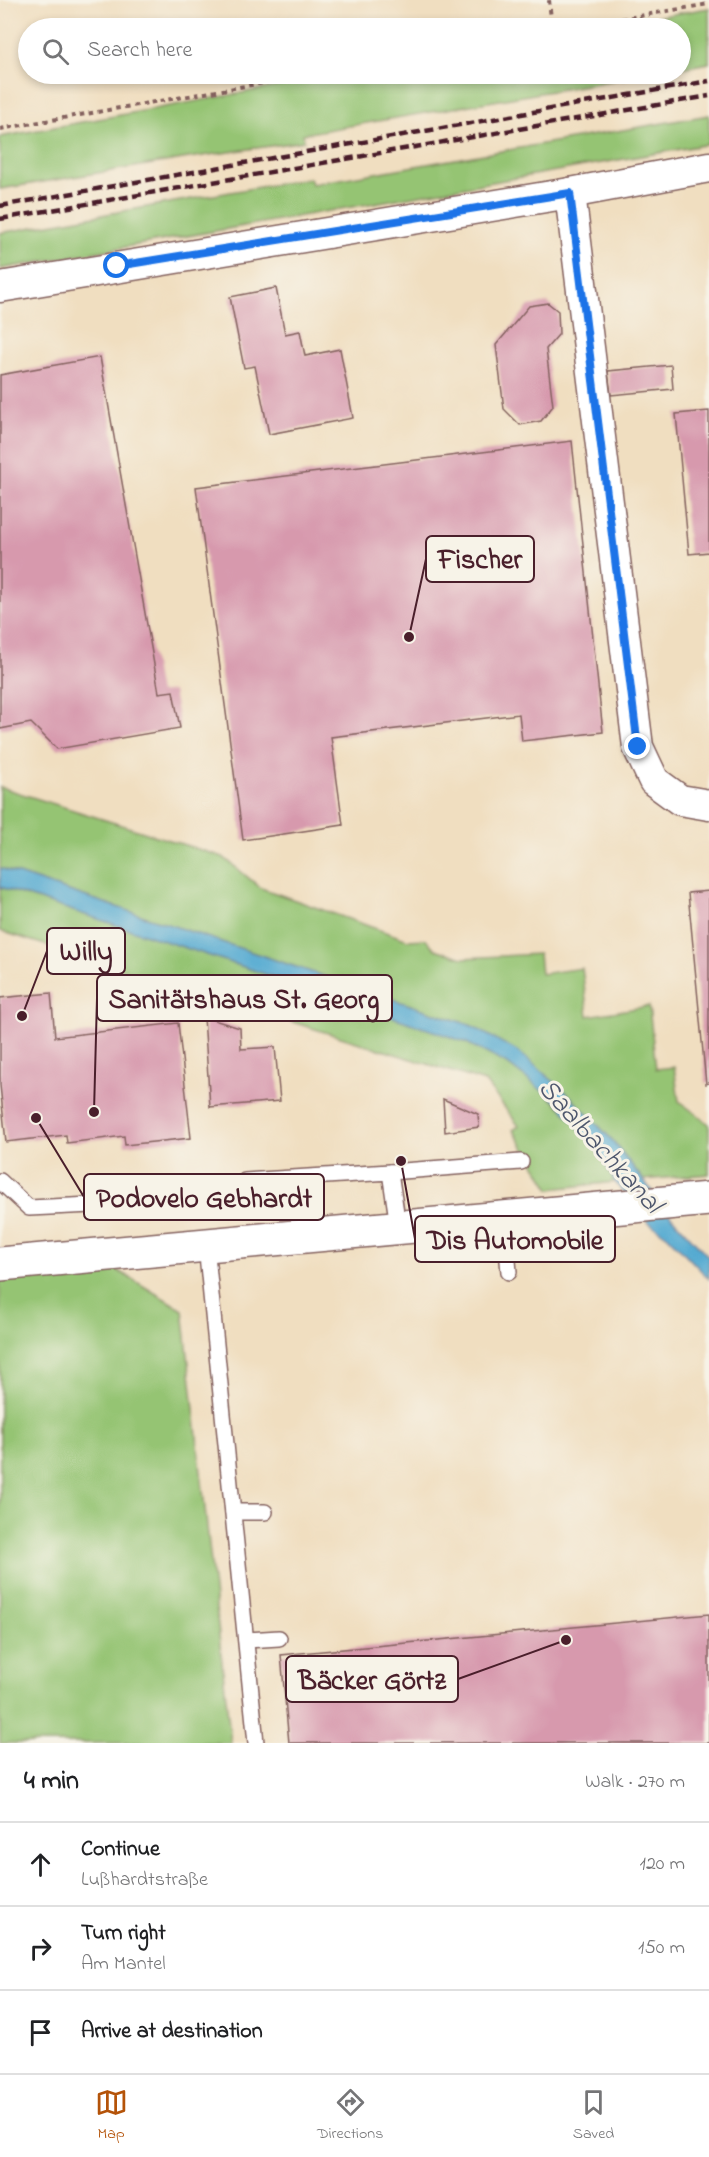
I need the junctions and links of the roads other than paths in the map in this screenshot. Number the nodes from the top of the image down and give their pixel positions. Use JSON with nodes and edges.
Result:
{"nodes":[{"id":1,"x":709,"y":167,"type":"edge"},
{"id":2,"x":570,"y":193,"type":"junction"},
{"id":3,"x":0,"y":287,"type":"edge"},
{"id":4,"x":709,"y":805,"type":"edge"},
{"id":5,"x":521,"y":1162,"type":"dead end"},
{"id":6,"x":390,"y":1172,"type":"junction"},
{"id":7,"x":0,"y":1181,"type":"edge"},
{"id":8,"x":245,"y":1181,"type":"dead end"},
{"id":9,"x":709,"y":1199,"type":"edge"},
{"id":10,"x":197,"y":1200,"type":"dead end"},
{"id":11,"x":504,"y":1216,"type":"junction"},
{"id":12,"x":398,"y":1226,"type":"junction"},
{"id":13,"x":206,"y":1245,"type":"junction"},
{"id":14,"x":0,"y":1264,"type":"edge"},
{"id":15,"x":509,"y":1272,"type":"dead end"},
{"id":16,"x":233,"y":1512,"type":"junction"},
{"id":17,"x":265,"y":1512,"type":"dead end"},
{"id":18,"x":279,"y":1638,"type":"dead end"},
{"id":19,"x":246,"y":1640,"type":"junction"},
{"id":20,"x":256,"y":1743,"type":"edge"}],
"edges":[{"from":1,"to":2,"type":"street"},
{"from":2,"to":3,"type":"street"},
{"from":2,"to":4,"type":"street"},
{"from":5,"to":6,"type":"lane"},
{"from":6,"to":8,"type":"lane"},
{"from":6,"to":12,"type":"lane"},
{"from":7,"to":10,"type":"lane"},
{"from":9,"to":11,"type":"street"},
{"from":11,"to":12,"type":"street"},
{"from":11,"to":15,"type":"lane"},
{"from":12,"to":13,"type":"street"},
{"from":13,"to":14,"type":"street"},
{"from":13,"to":16,"type":"lane"},
{"from":16,"to":17,"type":"lane"},
{"from":16,"to":19,"type":"lane"},
{"from":18,"to":19,"type":"lane"},
{"from":19,"to":20,"type":"lane"}]}
